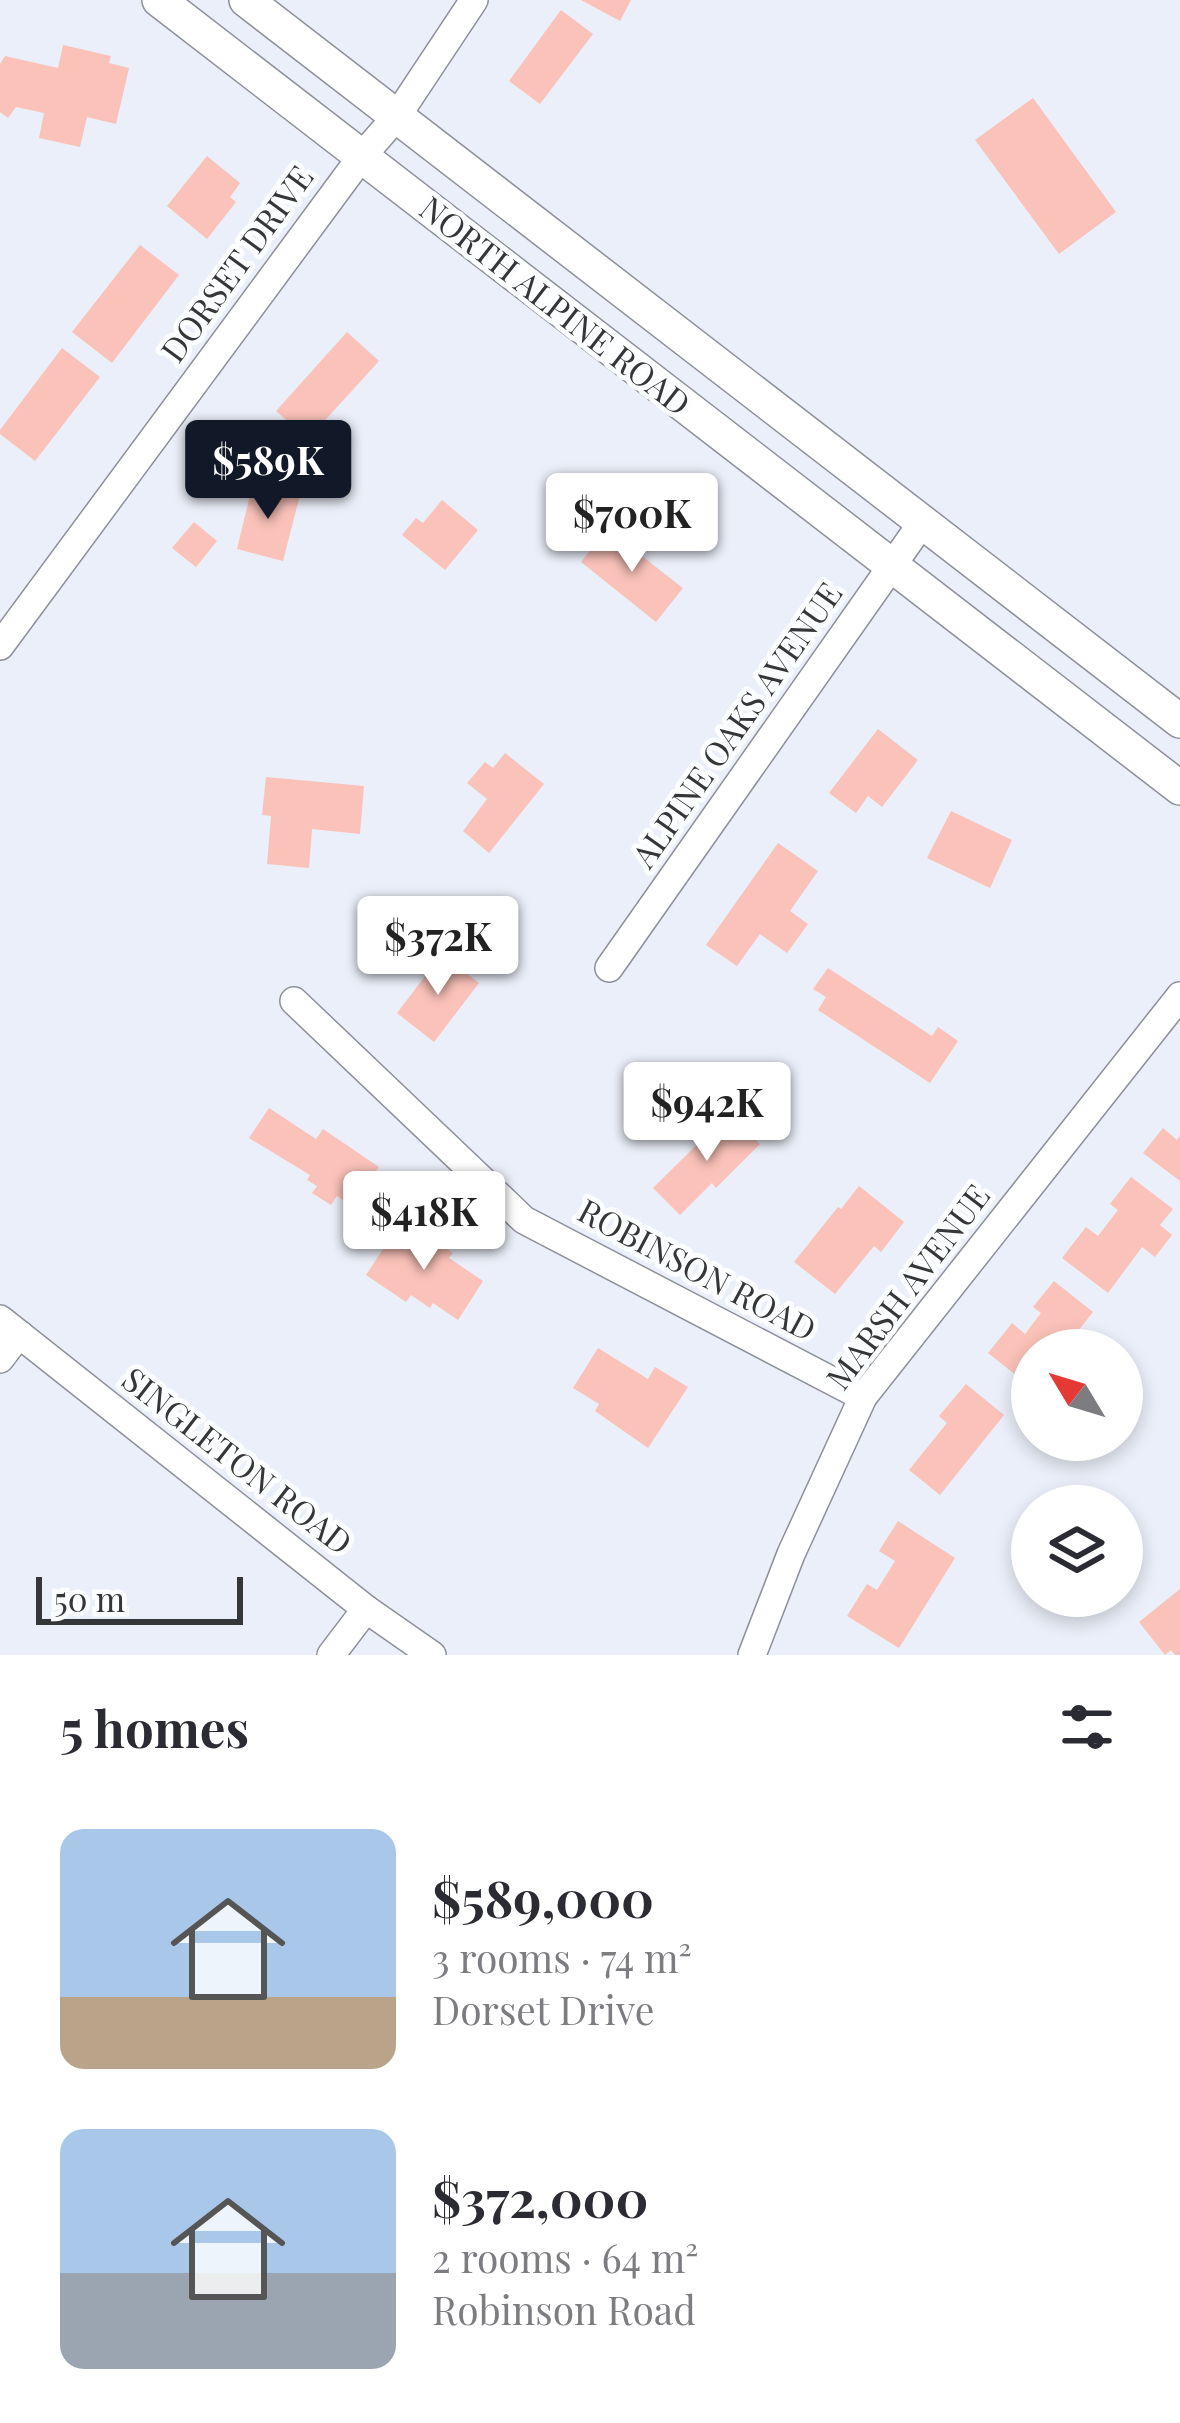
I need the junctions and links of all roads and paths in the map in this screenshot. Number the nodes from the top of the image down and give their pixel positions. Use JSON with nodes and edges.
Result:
{"nodes":[{"id":1,"x":159,"y":0,"type":"edge"},
{"id":2,"x":246,"y":0,"type":"edge"},
{"id":3,"x":474,"y":0,"type":"edge"},
{"id":4,"x":398,"y":116,"type":"junction"},
{"id":5,"x":362,"y":156,"type":"junction"},
{"id":6,"x":922,"y":523,"type":"junction"},
{"id":7,"x":893,"y":567,"type":"junction"},
{"id":8,"x":0,"y":646,"type":"edge"},
{"id":9,"x":1180,"y":721,"type":"edge"},
{"id":10,"x":1180,"y":788,"type":"edge"},
{"id":11,"x":609,"y":968,"type":"dead end"},
{"id":12,"x":1180,"y":997,"type":"edge"},
{"id":13,"x":294,"y":1000,"type":"dead end"},
{"id":14,"x":9,"y":1326,"type":"edge"},
{"id":15,"x":0,"y":1359,"type":"edge"},
{"id":16,"x":863,"y":1397,"type":"junction"},
{"id":17,"x":366,"y":1609,"type":"junction"},
{"id":18,"x":331,"y":1655,"type":"edge"},
{"id":19,"x":432,"y":1655,"type":"edge"},
{"id":20,"x":752,"y":1655,"type":"edge"}],
"edges":[{"from":1,"to":5,"type":"main road","name":"NORTH ALPINE ROAD"},
{"from":2,"to":4,"type":"main road","name":"NORTH ALPINE ROAD"},
{"from":3,"to":4,"type":"street","name":"DORSET DRIVE"},
{"from":4,"to":5,"type":"street","name":"DORSET DRIVE"},
{"from":4,"to":6,"type":"main road","name":"NORTH ALPINE ROAD"},
{"from":5,"to":7,"type":"main road","name":"NORTH ALPINE ROAD"},
{"from":5,"to":8,"type":"street","name":"DORSET DRIVE"},
{"from":6,"to":7,"type":"street","name":"ALPINE OAKS AVENUE"},
{"from":6,"to":9,"type":"main road","name":"NORTH ALPINE ROAD"},
{"from":7,"to":10,"type":"main road","name":"NORTH ALPINE ROAD"},
{"from":7,"to":11,"type":"street","name":"ALPINE OAKS AVENUE"},
{"from":12,"to":16,"type":"street","name":"MARSH AVENUE"},
{"from":13,"to":16,"type":"street","name":"ROBINSON ROAD"},
{"from":14,"to":15,"type":"street"},
{"from":14,"to":17,"type":"street","name":"SINGLETON ROAD"},
{"from":16,"to":20,"type":"street","name":"MARSH AVENUE"},
{"from":17,"to":18,"type":"street"},
{"from":17,"to":19,"type":"street","name":"SINGLETON ROAD"}]}
